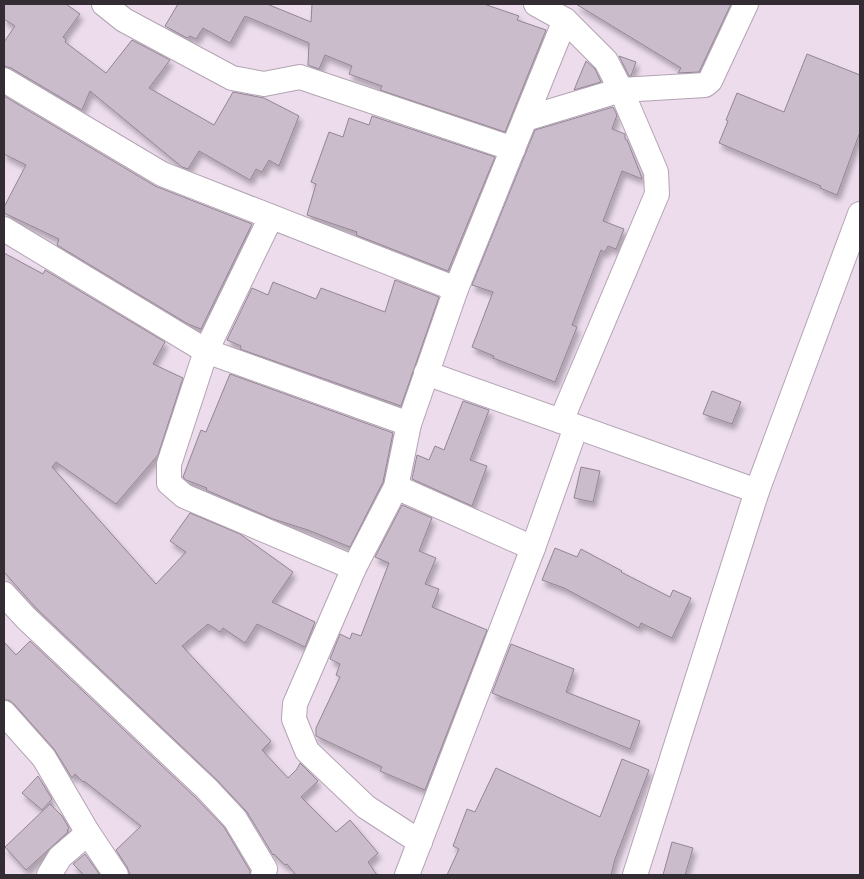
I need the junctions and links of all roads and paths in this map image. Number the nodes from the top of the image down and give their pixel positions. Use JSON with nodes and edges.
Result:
{"nodes":[{"id":1,"x":104,"y":4,"type":"edge"},
{"id":2,"x":536,"y":4,"type":"edge"},
{"id":3,"x":746,"y":4,"type":"edge"},
{"id":4,"x":565,"y":20,"type":"junction"},
{"id":5,"x":4,"y":80,"type":"edge"},
{"id":6,"x":621,"y":90,"type":"junction"},
{"id":7,"x":525,"y":119,"type":"junction"},
{"id":8,"x":513,"y":149,"type":"junction"},
{"id":9,"x":860,"y":214,"type":"edge"},
{"id":10,"x":271,"y":217,"type":"junction"},
{"id":11,"x":4,"y":229,"type":"edge"},
{"id":12,"x":456,"y":289,"type":"junction"},
{"id":13,"x":206,"y":351,"type":"junction"},
{"id":14,"x":426,"y":373,"type":"junction"},
{"id":15,"x":409,"y":424,"type":"junction"},
{"id":16,"x":569,"y":424,"type":"junction"},
{"id":17,"x":396,"y":487,"type":"junction"},
{"id":18,"x":757,"y":491,"type":"junction"},
{"id":19,"x":533,"y":548,"type":"junction"},
{"id":20,"x":354,"y":568,"type":"junction"},
{"id":21,"x":4,"y":594,"type":"edge"},
{"id":22,"x":4,"y":713,"type":"edge"},
{"id":23,"x":88,"y":833,"type":"junction"},
{"id":24,"x":420,"y":842,"type":"junction"},
{"id":25,"x":49,"y":875,"type":"edge"},
{"id":26,"x":116,"y":875,"type":"edge"},
{"id":27,"x":262,"y":875,"type":"edge"},
{"id":28,"x":408,"y":875,"type":"edge"},
{"id":29,"x":635,"y":875,"type":"edge"}],
"edges":[{"from":1,"to":8,"type":"street"},
{"from":2,"to":4,"type":"street"},
{"from":3,"to":6,"type":"street"},
{"from":4,"to":6,"type":"street"},
{"from":4,"to":7,"type":"street"},
{"from":5,"to":10,"type":"street"},
{"from":6,"to":7,"type":"street"},
{"from":6,"to":16,"type":"street"},
{"from":7,"to":8,"type":"street"},
{"from":8,"to":12,"type":"street"},
{"from":9,"to":18,"type":"street"},
{"from":10,"to":12,"type":"street"},
{"from":10,"to":13,"type":"street"},
{"from":11,"to":13,"type":"street"},
{"from":12,"to":14,"type":"street"},
{"from":13,"to":15,"type":"street"},
{"from":13,"to":20,"type":"street"},
{"from":14,"to":15,"type":"street"},
{"from":14,"to":16,"type":"street"},
{"from":15,"to":17,"type":"street"},
{"from":16,"to":18,"type":"street"},
{"from":16,"to":19,"type":"street"},
{"from":17,"to":19,"type":"street"},
{"from":17,"to":20,"type":"street"},
{"from":18,"to":29,"type":"street"},
{"from":19,"to":24,"type":"street"},
{"from":20,"to":24,"type":"street"},
{"from":21,"to":27,"type":"street"},
{"from":22,"to":23,"type":"street"},
{"from":23,"to":25,"type":"street"},
{"from":23,"to":26,"type":"street"},
{"from":24,"to":28,"type":"street"}]}
